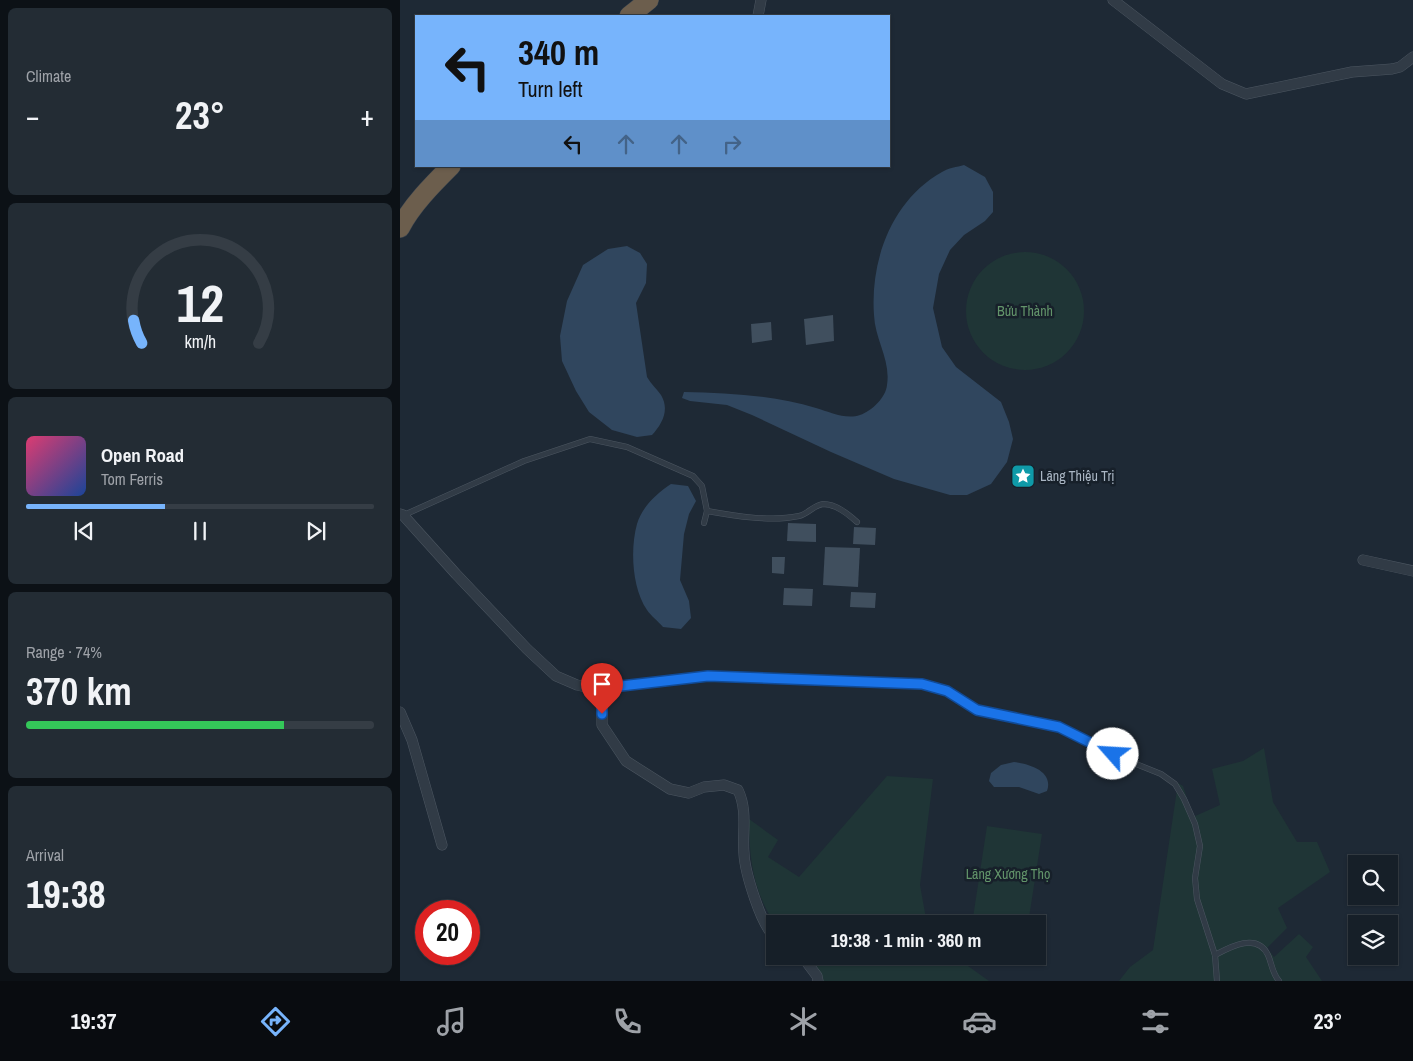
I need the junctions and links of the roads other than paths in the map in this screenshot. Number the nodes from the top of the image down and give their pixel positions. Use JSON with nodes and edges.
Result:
{"nodes":[{"id":1,"x":649,"y":0,"type":"edge"},
{"id":2,"x":761,"y":0,"type":"edge"},
{"id":3,"x":1112,"y":0,"type":"edge"},
{"id":4,"x":630,"y":15,"type":"edge"},
{"id":5,"x":758,"y":15,"type":"edge"},
{"id":6,"x":1413,"y":57,"type":"edge"},
{"id":7,"x":450,"y":167,"type":"edge"},
{"id":8,"x":400,"y":228,"type":"edge"},
{"id":9,"x":707,"y":511,"type":"junction"},
{"id":10,"x":402,"y":515,"type":"edge"},
{"id":11,"x":857,"y":522,"type":"dead end"},
{"id":12,"x":704,"y":523,"type":"dead end"},
{"id":13,"x":1362,"y":560,"type":"dead end"},
{"id":14,"x":1413,"y":570,"type":"edge"},
{"id":15,"x":595,"y":689,"type":"junction"},
{"id":16,"x":400,"y":712,"type":"edge"},
{"id":17,"x":442,"y":846,"type":"dead end"},
{"id":18,"x":766,"y":925,"type":"edge"},
{"id":19,"x":1215,"y":955,"type":"junction"},
{"id":20,"x":809,"y":965,"type":"edge"},
{"id":21,"x":818,"y":981,"type":"edge"},
{"id":22,"x":1216,"y":981,"type":"edge"},
{"id":23,"x":1279,"y":981,"type":"edge"}],
"edges":[{"from":1,"to":4,"type":"highway"},
{"from":2,"to":5,"type":"street"},
{"from":3,"to":6,"type":"street"},
{"from":7,"to":8,"type":"highway"},
{"from":9,"to":10,"type":"lane"},
{"from":9,"to":11,"type":"lane"},
{"from":9,"to":12,"type":"lane"},
{"from":10,"to":15,"type":"street"},
{"from":13,"to":14,"type":"street"},
{"from":15,"to":18,"type":"street"},
{"from":15,"to":19,"type":"lane"},
{"from":16,"to":17,"type":"street"},
{"from":19,"to":22,"type":"lane"},
{"from":19,"to":23,"type":"lane"},
{"from":20,"to":21,"type":"street"}]}
